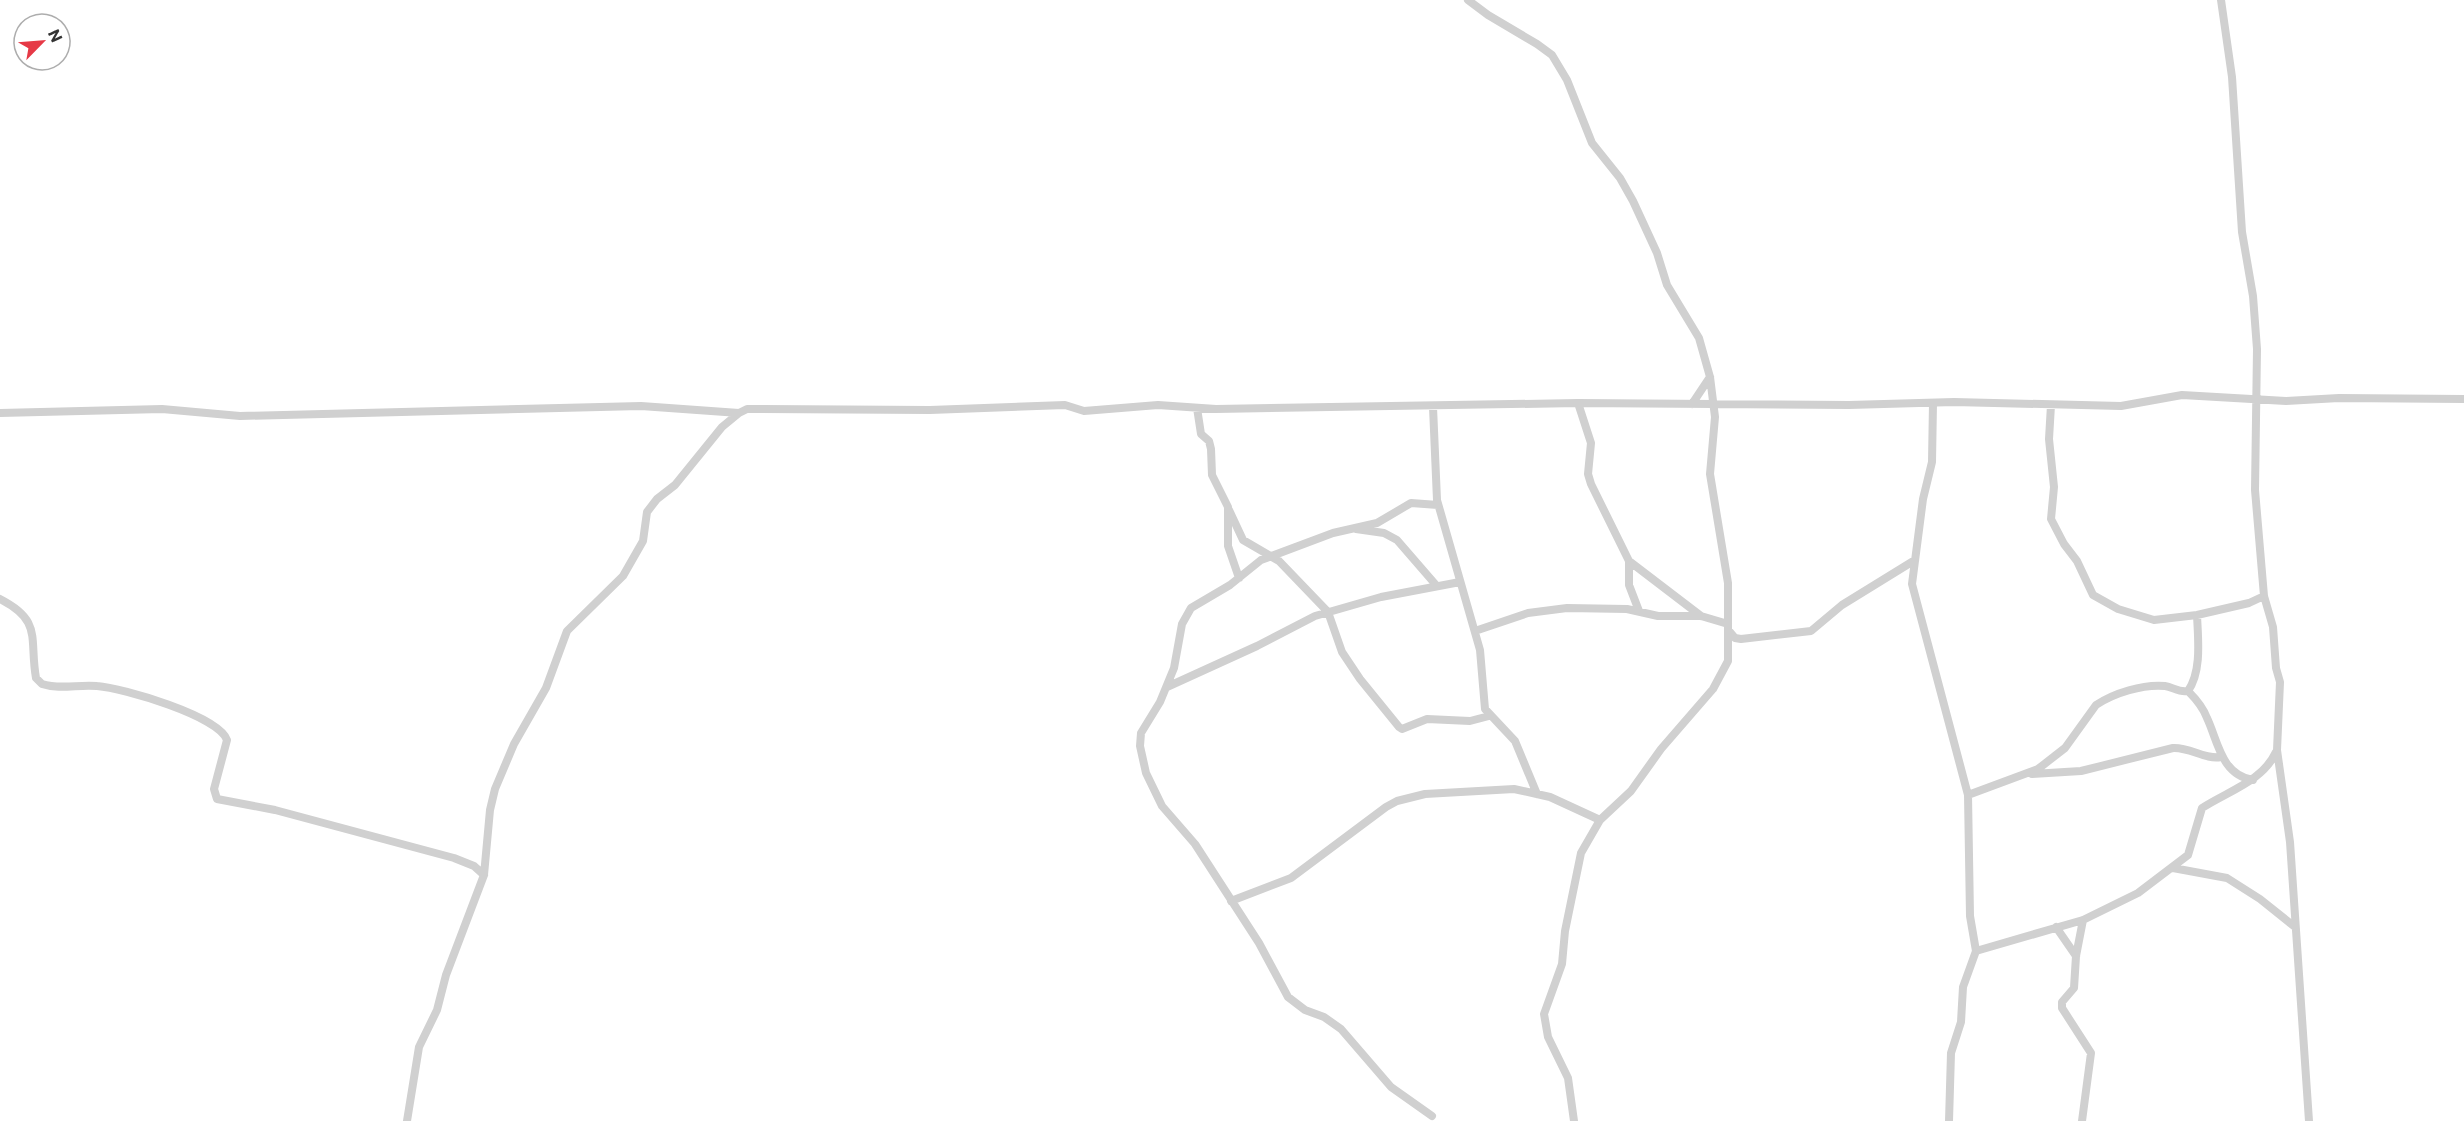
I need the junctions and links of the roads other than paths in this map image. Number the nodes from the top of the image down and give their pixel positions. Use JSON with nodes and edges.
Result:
{"nodes":[{"id":1,"x":1468,"y":0,"type":"edge"},
{"id":2,"x":2221,"y":0,"type":"edge"},
{"id":3,"x":1710,"y":377,"type":"junction"},
{"id":4,"x":2464,"y":399,"type":"edge"},
{"id":5,"x":2255,"y":400,"type":"junction"},
{"id":6,"x":1578,"y":403,"type":"junction"},
{"id":7,"x":1934,"y":403,"type":"junction"},
{"id":8,"x":1692,"y":404,"type":"junction"},
{"id":9,"x":1713,"y":404,"type":"junction"},
{"id":10,"x":2051,"y":405,"type":"junction"},
{"id":11,"x":1433,"y":407,"type":"junction"},
{"id":12,"x":1197,"y":408,"type":"junction"},
{"id":13,"x":725,"y":410,"type":"junction"},
{"id":14,"x":0,"y":413,"type":"edge"},
{"id":15,"x":740,"y":413,"type":"junction"},
{"id":16,"x":722,"y":427,"type":"junction"},
{"id":17,"x":1438,"y":505,"type":"junction"},
{"id":18,"x":1229,"y":510,"type":"junction"},
{"id":19,"x":1352,"y":528,"type":"junction"},
{"id":20,"x":1272,"y":556,"type":"junction"},
{"id":21,"x":1915,"y":560,"type":"junction"},
{"id":22,"x":1629,"y":561,"type":"junction"},
{"id":23,"x":1239,"y":578,"type":"junction"},
{"id":24,"x":1460,"y":582,"type":"junction"},
{"id":25,"x":1436,"y":585,"type":"junction"},
{"id":26,"x":2264,"y":596,"type":"junction"},
{"id":27,"x":0,"y":599,"type":"edge"},
{"id":28,"x":1328,"y":612,"type":"junction"},
{"id":29,"x":1639,"y":612,"type":"junction"},
{"id":30,"x":2197,"y":615,"type":"junction"},
{"id":31,"x":1701,"y":616,"type":"junction"},
{"id":32,"x":1729,"y":628,"type":"junction"},
{"id":33,"x":1475,"y":631,"type":"junction"},
{"id":34,"x":1167,"y":687,"type":"junction"},
{"id":35,"x":2188,"y":691,"type":"junction"},
{"id":36,"x":1489,"y":716,"type":"junction"},
{"id":37,"x":2277,"y":750,"type":"junction"},
{"id":38,"x":2221,"y":757,"type":"junction"},
{"id":39,"x":2030,"y":774,"type":"junction"},
{"id":40,"x":2253,"y":780,"type":"junction"},
{"id":41,"x":1537,"y":794,"type":"junction"},
{"id":42,"x":1968,"y":795,"type":"junction"},
{"id":43,"x":1600,"y":820,"type":"junction"},
{"id":44,"x":2173,"y":868,"type":"junction"},
{"id":45,"x":484,"y":875,"type":"junction"},
{"id":46,"x":1231,"y":901,"type":"junction"},
{"id":47,"x":2083,"y":920,"type":"junction"},
{"id":48,"x":2056,"y":927,"type":"junction"},
{"id":49,"x":2295,"y":927,"type":"junction"},
{"id":50,"x":1976,"y":951,"type":"junction"},
{"id":51,"x":2076,"y":956,"type":"junction"},
{"id":52,"x":1432,"y":1116,"type":"dead end"},
{"id":53,"x":407,"y":1121,"type":"edge"},
{"id":54,"x":1574,"y":1121,"type":"edge"},
{"id":55,"x":1949,"y":1121,"type":"edge"},
{"id":56,"x":2082,"y":1121,"type":"edge"},
{"id":57,"x":2308,"y":1121,"type":"edge"}],
"edges":[{"from":1,"to":3,"type":"street"},
{"from":2,"to":5,"type":"street"},
{"from":3,"to":8,"type":"street"},
{"from":3,"to":9,"type":"street"},
{"from":4,"to":5,"type":"street"},
{"from":5,"to":10,"type":"street"},
{"from":5,"to":26,"type":"street"},
{"from":6,"to":8,"type":"street"},
{"from":6,"to":11,"type":"street"},
{"from":6,"to":22,"type":"street"},
{"from":7,"to":9,"type":"street"},
{"from":7,"to":10,"type":"street"},
{"from":7,"to":21,"type":"street"},
{"from":8,"to":9,"type":"street"},
{"from":9,"to":32,"type":"street"},
{"from":10,"to":30,"type":"street"},
{"from":11,"to":12,"type":"street"},
{"from":11,"to":17,"type":"street"},
{"from":12,"to":15,"type":"street"},
{"from":12,"to":18,"type":"street"},
{"from":13,"to":14,"type":"street"},
{"from":13,"to":15,"type":"street"},
{"from":13,"to":16,"type":"street"},
{"from":15,"to":16,"type":"street"},
{"from":16,"to":45,"type":"street"},
{"from":17,"to":19,"type":"street"},
{"from":17,"to":24,"type":"street"},
{"from":18,"to":20,"type":"street"},
{"from":18,"to":23,"type":"street"},
{"from":19,"to":20,"type":"street"},
{"from":19,"to":25,"type":"street"},
{"from":20,"to":23,"type":"street"},
{"from":20,"to":28,"type":"street"},
{"from":21,"to":32,"type":"street"},
{"from":21,"to":42,"type":"street"},
{"from":22,"to":29,"type":"street"},
{"from":22,"to":31,"type":"street"},
{"from":23,"to":34,"type":"street"},
{"from":24,"to":25,"type":"street"},
{"from":24,"to":33,"type":"street"},
{"from":25,"to":28,"type":"street"},
{"from":26,"to":30,"type":"street"},
{"from":26,"to":37,"type":"street"},
{"from":27,"to":45,"type":"street"},
{"from":28,"to":34,"type":"street"},
{"from":28,"to":36,"type":"street"},
{"from":29,"to":31,"type":"street"},
{"from":29,"to":33,"type":"street"},
{"from":30,"to":35,"type":"street"},
{"from":31,"to":32,"type":"street"},
{"from":32,"to":43,"type":"street"},
{"from":33,"to":36,"type":"street"},
{"from":34,"to":46,"type":"street"},
{"from":35,"to":38,"type":"street"},
{"from":35,"to":39,"type":"street"},
{"from":36,"to":41,"type":"street"},
{"from":37,"to":40,"type":"street"},
{"from":37,"to":49,"type":"street"},
{"from":38,"to":39,"type":"street"},
{"from":38,"to":40,"type":"street"},
{"from":39,"to":42,"type":"street"},
{"from":40,"to":44,"type":"street"},
{"from":41,"to":43,"type":"street"},
{"from":41,"to":46,"type":"street"},
{"from":42,"to":50,"type":"street"},
{"from":43,"to":54,"type":"street"},
{"from":44,"to":47,"type":"street"},
{"from":44,"to":49,"type":"street"},
{"from":45,"to":53,"type":"street"},
{"from":46,"to":52,"type":"street"},
{"from":47,"to":48,"type":"street"},
{"from":47,"to":51,"type":"street"},
{"from":48,"to":50,"type":"street"},
{"from":48,"to":51,"type":"street"},
{"from":49,"to":57,"type":"street"},
{"from":50,"to":55,"type":"street"},
{"from":51,"to":56,"type":"street"}]}
